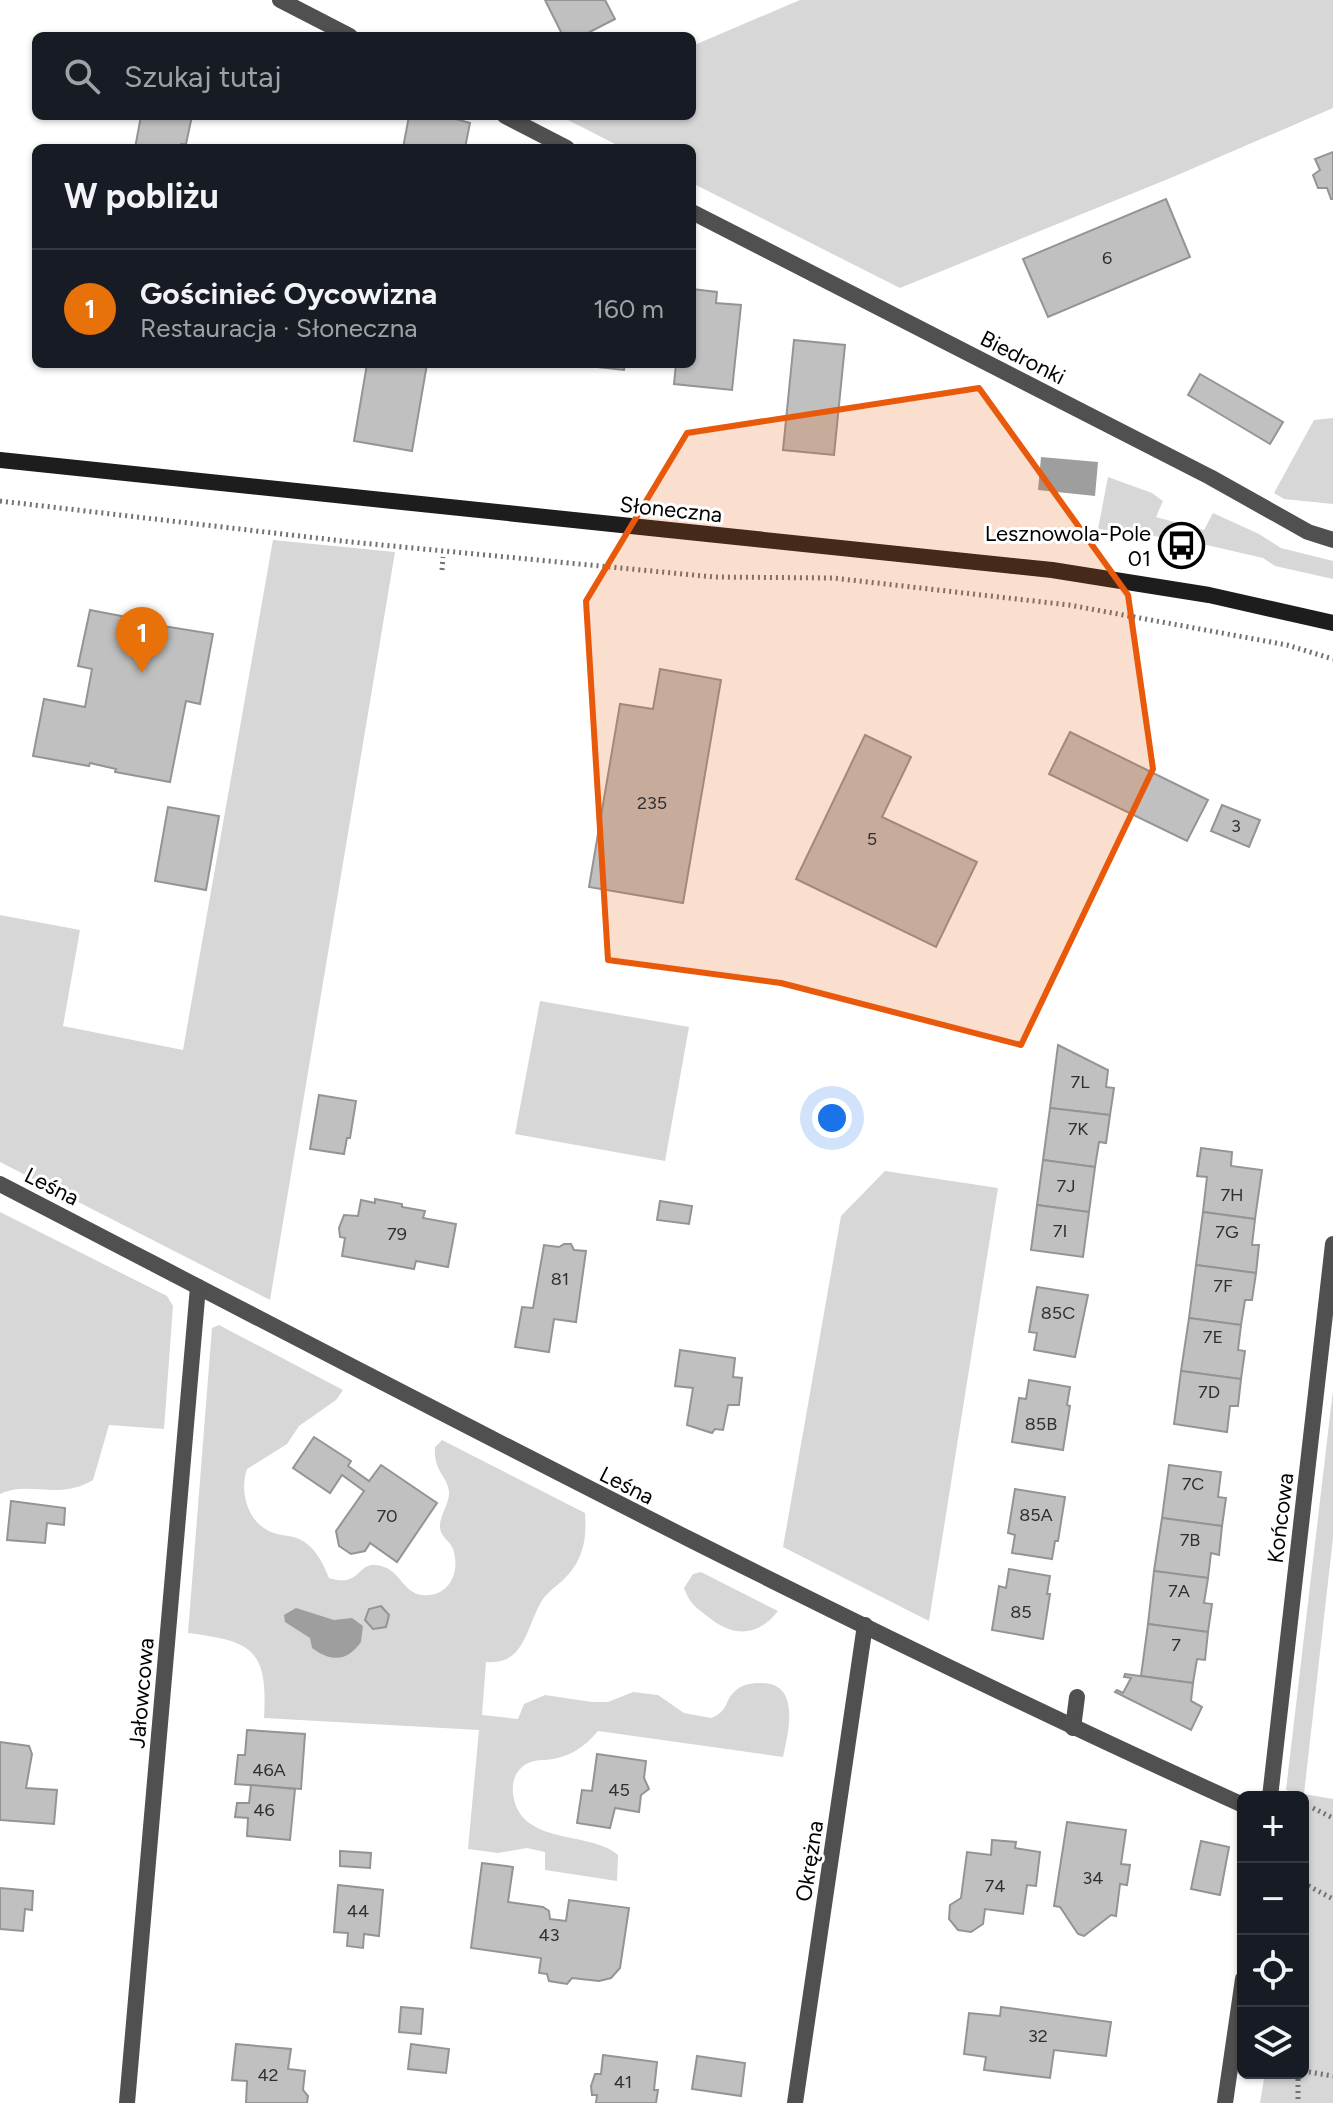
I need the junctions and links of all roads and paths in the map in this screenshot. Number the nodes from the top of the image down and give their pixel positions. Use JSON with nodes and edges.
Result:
{"nodes":[{"id":1,"x":280,"y":0,"type":"edge"},
{"id":2,"x":342,"y":32,"type":"edge"},
{"id":3,"x":513,"y":120,"type":"edge"},
{"id":4,"x":559,"y":144,"type":"edge"},
{"id":5,"x":696,"y":214,"type":"edge"},
{"id":6,"x":0,"y":460,"type":"edge"},
{"id":7,"x":0,"y":501,"type":"edge"},
{"id":8,"x":1333,"y":540,"type":"edge"},
{"id":9,"x":443,"y":557,"type":"dead end"},
{"id":10,"x":442,"y":570,"type":"dead end"},
{"id":11,"x":1333,"y":623,"type":"edge"},
{"id":12,"x":1333,"y":659,"type":"edge"},
{"id":13,"x":0,"y":1184,"type":"edge"},
{"id":14,"x":1333,"y":1244,"type":"edge"},
{"id":15,"x":198,"y":1287,"type":"junction"},
{"id":16,"x":865,"y":1625,"type":"junction"},
{"id":17,"x":1077,"y":1697,"type":"dead end"},
{"id":18,"x":1073,"y":1728,"type":"junction"},
{"id":19,"x":1271,"y":1791,"type":"edge"},
{"id":20,"x":1237,"y":1802,"type":"edge"},
{"id":21,"x":1313,"y":1808,"type":"dead end"},
{"id":22,"x":1333,"y":1818,"type":"edge"},
{"id":23,"x":1309,"y":1886,"type":"edge"},
{"id":24,"x":1333,"y":1899,"type":"edge"},
{"id":25,"x":1239,"y":2007,"type":"edge"},
{"id":26,"x":1309,"y":2073,"type":"edge"},
{"id":27,"x":1333,"y":2076,"type":"edge"},
{"id":28,"x":1300,"y":2079,"type":"edge"},
{"id":29,"x":127,"y":2103,"type":"edge"},
{"id":30,"x":795,"y":2103,"type":"edge"},
{"id":31,"x":1225,"y":2103,"type":"edge"},
{"id":32,"x":1298,"y":2103,"type":"edge"}],
"edges":[{"from":1,"to":2,"type":"street"},
{"from":3,"to":4,"type":"street"},
{"from":5,"to":8,"type":"street","name":"Biedronki"},
{"from":6,"to":11,"type":"main road","name":"Słoneczna"},
{"from":7,"to":12,"type":"path"},
{"from":9,"to":10,"type":"path"},
{"from":13,"to":15,"type":"street","name":"Leśna"},
{"from":14,"to":19,"type":"street","name":"Końcowa"},
{"from":15,"to":16,"type":"street","name":"Leśna"},
{"from":15,"to":29,"type":"street","name":"Jałowcowa"},
{"from":16,"to":18,"type":"street","name":"Leśna"},
{"from":16,"to":30,"type":"street","name":"Okrężna"},
{"from":17,"to":18,"type":"street"},
{"from":18,"to":20,"type":"street","name":"Leśna"},
{"from":21,"to":22,"type":"path"},
{"from":23,"to":24,"type":"path"},
{"from":25,"to":31,"type":"street"},
{"from":26,"to":27,"type":"path"},
{"from":28,"to":32,"type":"path"}]}
